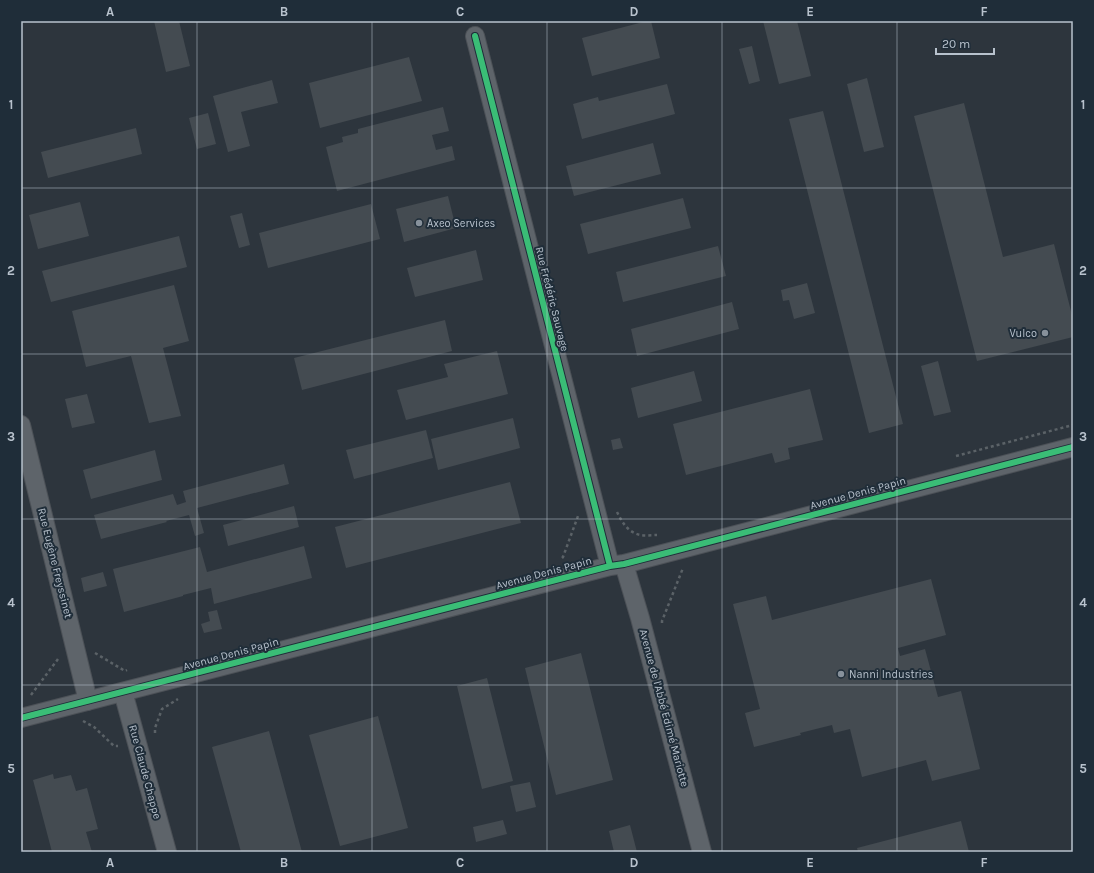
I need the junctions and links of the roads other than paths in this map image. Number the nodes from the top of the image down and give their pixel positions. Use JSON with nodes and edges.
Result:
{"nodes":[{"id":1,"x":475,"y":36,"type":"dead end"},
{"id":2,"x":21,"y":425,"type":"edge"},
{"id":3,"x":1073,"y":447,"type":"edge"},
{"id":4,"x":617,"y":565,"type":"junction"},
{"id":5,"x":123,"y":692,"type":"junction"},
{"id":6,"x":88,"y":701,"type":"junction"},
{"id":7,"x":21,"y":718,"type":"edge"},
{"id":8,"x":167,"y":852,"type":"edge"},
{"id":9,"x":702,"y":852,"type":"edge"}],
"edges":[{"from":1,"to":4,"type":"street","name":"Rue Frédéric Sauvage"},
{"from":2,"to":6,"type":"street","name":"Rue Eugène Freyssinet"},
{"from":3,"to":4,"type":"street","name":"Avenue Denis Papin"},
{"from":4,"to":5,"type":"street","name":"Avenue Denis Papin"},
{"from":4,"to":9,"type":"street","name":"Avenue de l'Abbé Edimé Mariotte"},
{"from":5,"to":6,"type":"street","name":"Avenue Denis Papin"},
{"from":5,"to":8,"type":"street","name":"Rue Claude Chappe"},
{"from":6,"to":7,"type":"street","name":"Avenue Denis Papin"}]}
